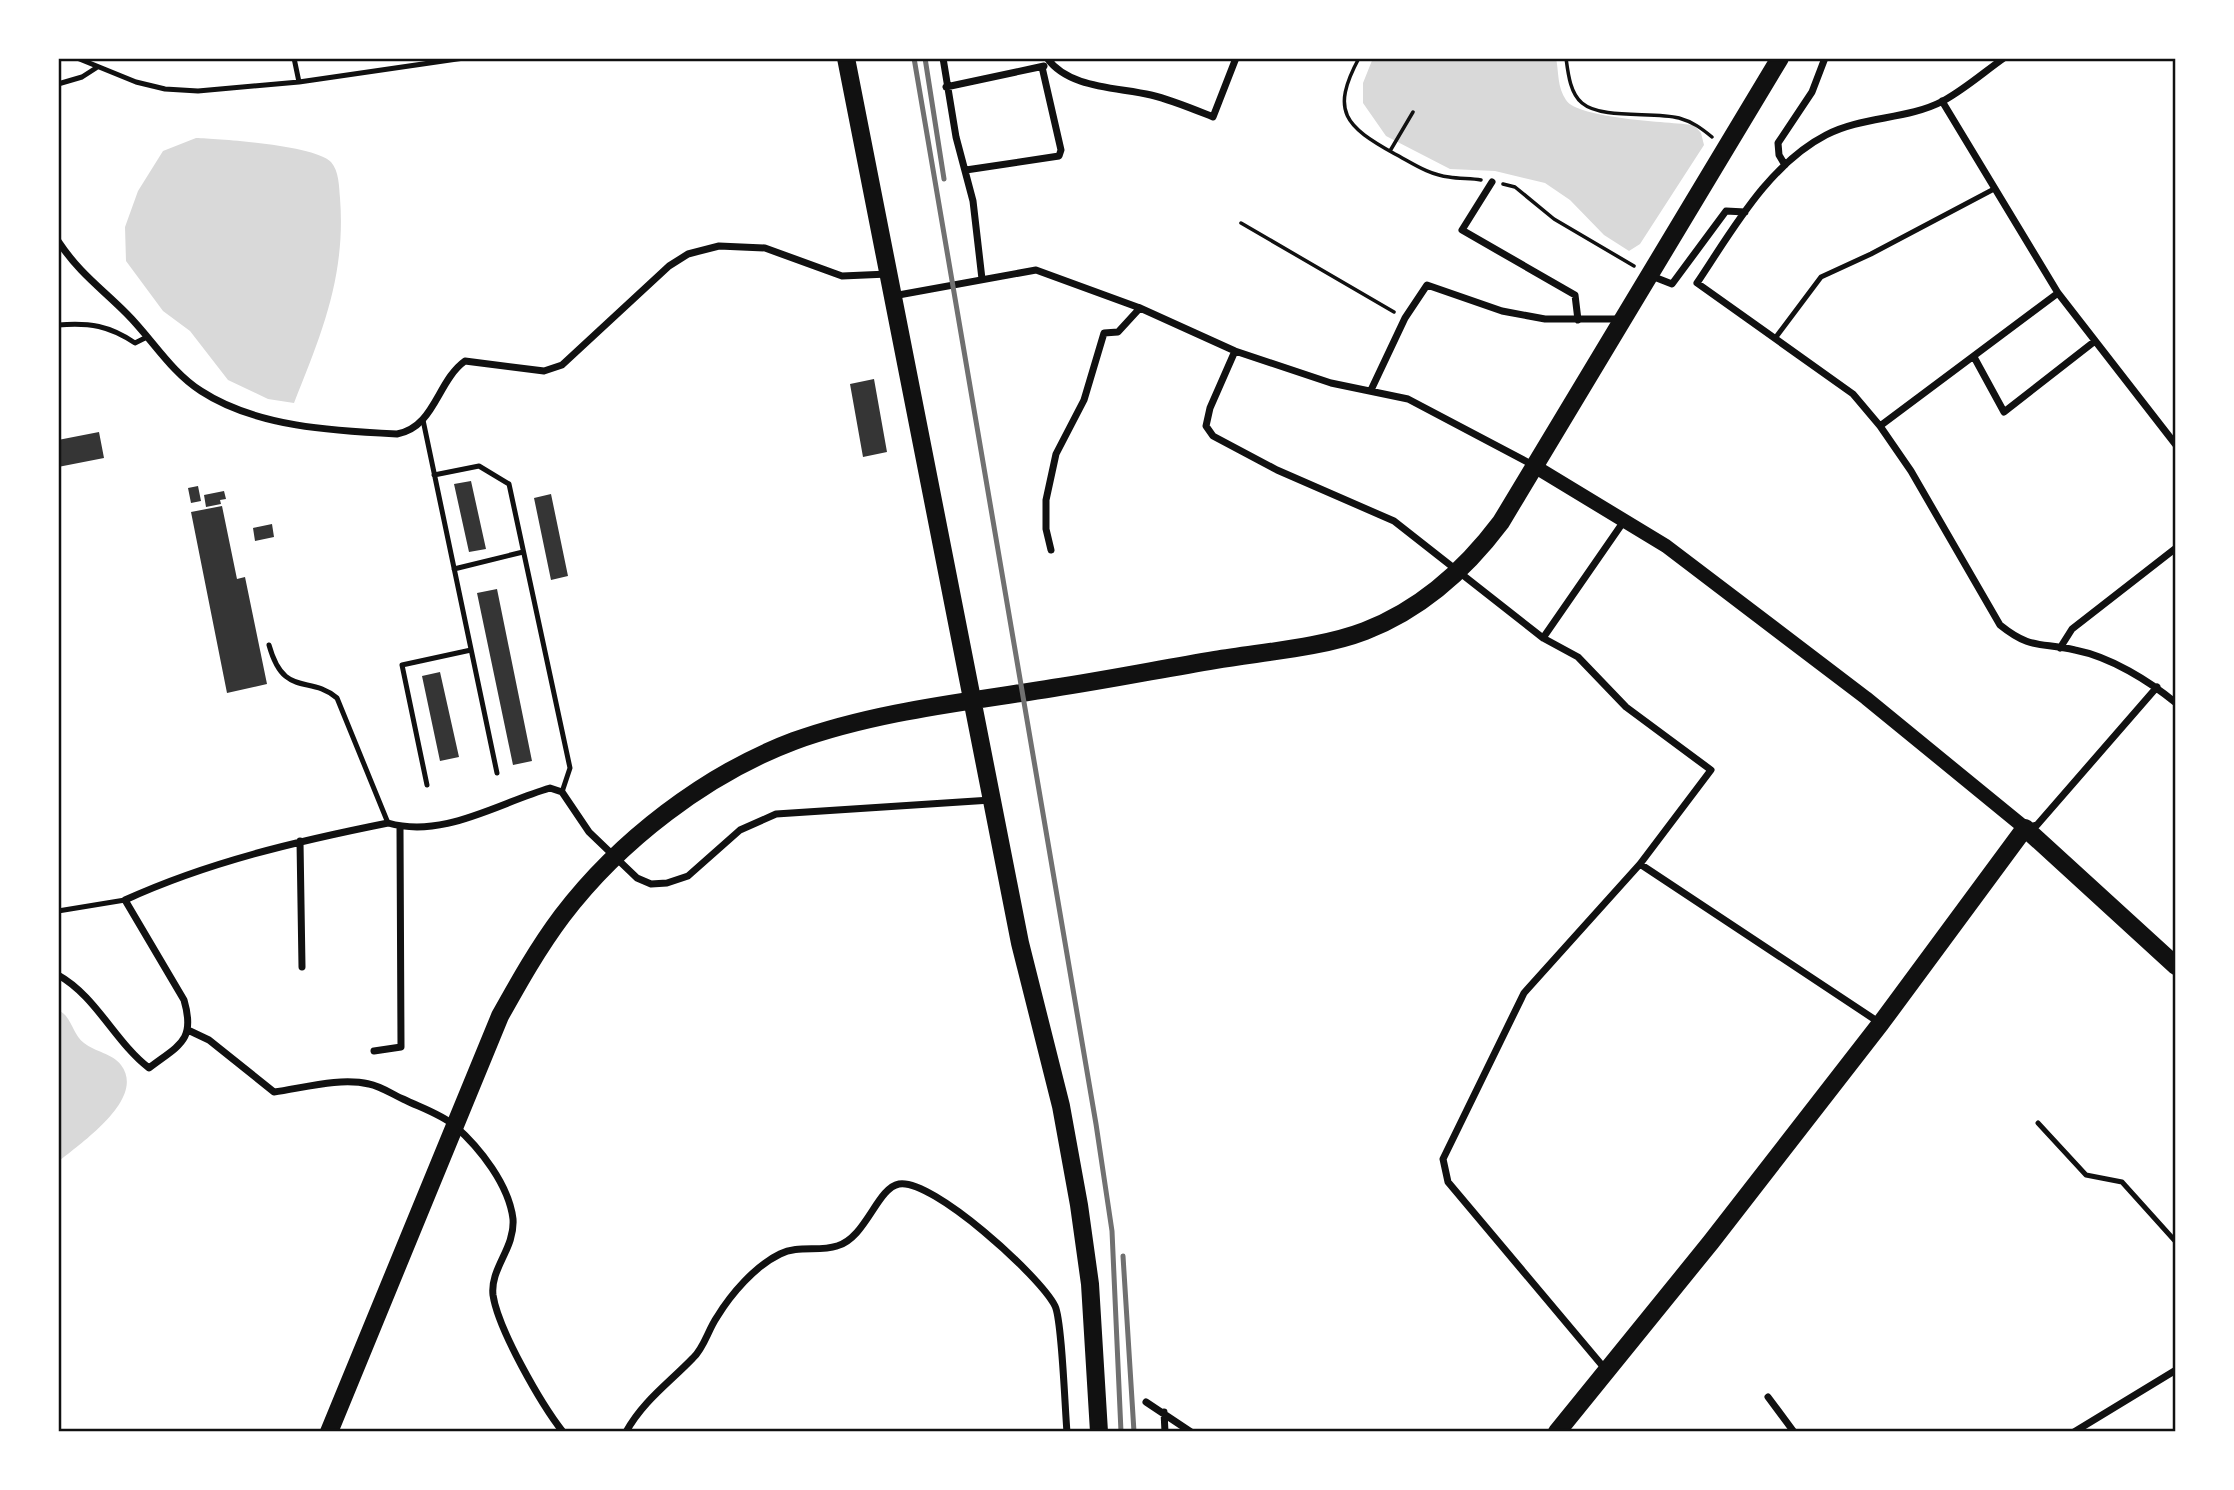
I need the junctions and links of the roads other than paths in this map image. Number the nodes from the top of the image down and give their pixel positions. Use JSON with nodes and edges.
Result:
{"nodes":[{"id":1,"x":77,"y":58,"type":"edge"},
{"id":2,"x":294,"y":58,"type":"edge"},
{"id":3,"x":464,"y":58,"type":"edge"},
{"id":4,"x":846,"y":58,"type":"edge"},
{"id":5,"x":943,"y":58,"type":"edge"},
{"id":6,"x":1236,"y":58,"type":"edge"},
{"id":7,"x":1780,"y":58,"type":"edge"},
{"id":8,"x":1825,"y":58,"type":"edge"},
{"id":9,"x":2004,"y":58,"type":"edge"},
{"id":10,"x":1049,"y":60,"type":"edge"},
{"id":11,"x":1042,"y":67,"type":"junction"},
{"id":12,"x":96,"y":68,"type":"junction"},
{"id":13,"x":299,"y":82,"type":"junction"},
{"id":14,"x":58,"y":84,"type":"edge"},
{"id":15,"x":946,"y":88,"type":"junction"},
{"id":16,"x":1942,"y":101,"type":"junction"},
{"id":17,"x":1785,"y":165,"type":"junction"},
{"id":18,"x":966,"y":170,"type":"junction"},
{"id":19,"x":1492,"y":182,"type":"road end"},
{"id":20,"x":1994,"y":189,"type":"junction"},
{"id":21,"x":1745,"y":212,"type":"junction"},
{"id":22,"x":58,"y":241,"type":"edge"},
{"id":23,"x":888,"y":274,"type":"junction"},
{"id":24,"x":1648,"y":275,"type":"junction"},
{"id":25,"x":979,"y":280,"type":"junction"},
{"id":26,"x":2058,"y":293,"type":"junction"},
{"id":27,"x":892,"y":296,"type":"junction"},
{"id":28,"x":1140,"y":308,"type":"junction"},
{"id":29,"x":1621,"y":319,"type":"junction"},
{"id":30,"x":1578,"y":320,"type":"junction"},
{"id":31,"x":58,"y":325,"type":"edge"},
{"id":32,"x":147,"y":337,"type":"junction"},
{"id":33,"x":1776,"y":337,"type":"junction"},
{"id":34,"x":2095,"y":341,"type":"junction"},
{"id":35,"x":1235,"y":351,"type":"junction"},
{"id":36,"x":1974,"y":357,"type":"junction"},
{"id":37,"x":1371,"y":390,"type":"junction"},
{"id":38,"x":423,"y":420,"type":"junction"},
{"id":39,"x":1880,"y":426,"type":"junction"},
{"id":40,"x":2176,"y":445,"type":"edge"},
{"id":41,"x":1534,"y":466,"type":"junction"},
{"id":42,"x":434,"y":475,"type":"junction"},
{"id":43,"x":1624,"y":521,"type":"junction"},
{"id":44,"x":2176,"y":548,"type":"edge"},
{"id":45,"x":1051,"y":550,"type":"dead end"},
{"id":46,"x":523,"y":552,"type":"junction"},
{"id":47,"x":454,"y":569,"type":"junction"},
{"id":48,"x":1458,"y":574,"type":"junction"},
{"id":49,"x":1543,"y":638,"type":"junction"},
{"id":50,"x":269,"y":645,"type":"dead end"},
{"id":51,"x":2060,"y":648,"type":"junction"},
{"id":52,"x":471,"y":650,"type":"junction"},
{"id":53,"x":2157,"y":687,"type":"junction"},
{"id":54,"x":974,"y":699,"type":"junction"},
{"id":55,"x":2176,"y":703,"type":"edge"},
{"id":56,"x":497,"y":773,"type":"dead end"},
{"id":57,"x":427,"y":785,"type":"dead end"},
{"id":58,"x":562,"y":792,"type":"junction"},
{"id":59,"x":993,"y":800,"type":"junction"},
{"id":60,"x":388,"y":823,"type":"junction"},
{"id":61,"x":400,"y":827,"type":"junction"},
{"id":62,"x":2025,"y":828,"type":"junction"},
{"id":63,"x":300,"y":841,"type":"junction"},
{"id":64,"x":1640,"y":864,"type":"junction"},
{"id":65,"x":125,"y":900,"type":"junction"},
{"id":66,"x":58,"y":911,"type":"edge"},
{"id":67,"x":2176,"y":966,"type":"edge"},
{"id":68,"x":302,"y":967,"type":"dead end"},
{"id":69,"x":58,"y":975,"type":"edge"},
{"id":70,"x":1881,"y":1023,"type":"junction"},
{"id":71,"x":190,"y":1031,"type":"junction"},
{"id":72,"x":374,"y":1051,"type":"dead end"},
{"id":73,"x":2038,"y":1123,"type":"dead end"},
{"id":74,"x":454,"y":1125,"type":"junction"},
{"id":75,"x":2176,"y":1242,"type":"edge"},
{"id":76,"x":1606,"y":1370,"type":"junction"},
{"id":77,"x":2176,"y":1370,"type":"edge"},
{"id":78,"x":1768,"y":1397,"type":"dead end"},
{"id":79,"x":1146,"y":1402,"type":"dead end"},
{"id":80,"x":1164,"y":1412,"type":"junction"},
{"id":81,"x":329,"y":1432,"type":"edge"},
{"id":82,"x":563,"y":1432,"type":"edge"},
{"id":83,"x":626,"y":1432,"type":"edge"},
{"id":84,"x":1067,"y":1432,"type":"edge"},
{"id":85,"x":1099,"y":1432,"type":"edge"},
{"id":86,"x":1165,"y":1432,"type":"edge"},
{"id":87,"x":1191,"y":1432,"type":"edge"},
{"id":88,"x":1557,"y":1432,"type":"edge"},
{"id":89,"x":1794,"y":1432,"type":"edge"},
{"id":90,"x":2074,"y":1432,"type":"edge"}],
"edges":[{"from":1,"to":12,"type":"lane"},
{"from":2,"to":13,"type":"lane"},
{"from":3,"to":13,"type":"lane"},
{"from":4,"to":23,"type":"main road"},
{"from":5,"to":15,"type":"street"},
{"from":6,"to":10,"type":"street"},
{"from":7,"to":24,"type":"main road"},
{"from":8,"to":17,"type":"street"},
{"from":9,"to":16,"type":"street"},
{"from":10,"to":11,"type":"street"},
{"from":11,"to":15,"type":"street"},
{"from":11,"to":18,"type":"street"},
{"from":12,"to":13,"type":"lane"},
{"from":12,"to":14,"type":"lane"},
{"from":15,"to":18,"type":"street"},
{"from":16,"to":17,"type":"street"},
{"from":16,"to":20,"type":"street"},
{"from":17,"to":21,"type":"street"},
{"from":18,"to":25,"type":"street"},
{"from":19,"to":30,"type":"street"},
{"from":20,"to":26,"type":"street"},
{"from":20,"to":33,"type":"lane"},
{"from":21,"to":24,"type":"street"},
{"from":21,"to":33,"type":"street"},
{"from":22,"to":32,"type":"street"},
{"from":23,"to":27,"type":"main road"},
{"from":23,"to":38,"type":"street"},
{"from":24,"to":29,"type":"main road"},
{"from":25,"to":27,"type":"street"},
{"from":25,"to":28,"type":"street"},
{"from":26,"to":34,"type":"street"},
{"from":26,"to":36,"type":"street"},
{"from":27,"to":54,"type":"main road"},
{"from":28,"to":35,"type":"street"},
{"from":28,"to":45,"type":"street"},
{"from":29,"to":30,"type":"street"},
{"from":29,"to":41,"type":"main road"},
{"from":30,"to":37,"type":"street"},
{"from":31,"to":32,"type":"lane"},
{"from":32,"to":38,"type":"street"},
{"from":33,"to":39,"type":"street"},
{"from":34,"to":36,"type":"street"},
{"from":34,"to":40,"type":"street"},
{"from":35,"to":37,"type":"street"},
{"from":35,"to":48,"type":"street"},
{"from":36,"to":39,"type":"street"},
{"from":37,"to":41,"type":"street"},
{"from":38,"to":42,"type":"lane"},
{"from":39,"to":51,"type":"street"},
{"from":41,"to":43,"type":"main road"},
{"from":41,"to":48,"type":"main road"},
{"from":42,"to":46,"type":"lane"},
{"from":42,"to":47,"type":"lane"},
{"from":43,"to":49,"type":"street"},
{"from":43,"to":62,"type":"main road"},
{"from":44,"to":51,"type":"street"},
{"from":46,"to":47,"type":"lane"},
{"from":46,"to":58,"type":"lane"},
{"from":47,"to":52,"type":"lane"},
{"from":48,"to":49,"type":"street"},
{"from":48,"to":54,"type":"main road"},
{"from":49,"to":64,"type":"street"},
{"from":50,"to":60,"type":"lane"},
{"from":51,"to":53,"type":"street"},
{"from":52,"to":56,"type":"lane"},
{"from":52,"to":57,"type":"lane"},
{"from":53,"to":55,"type":"street"},
{"from":53,"to":62,"type":"street"},
{"from":54,"to":59,"type":"main road"},
{"from":54,"to":74,"type":"main road"},
{"from":58,"to":59,"type":"street"},
{"from":58,"to":61,"type":"street"},
{"from":59,"to":85,"type":"main road"},
{"from":60,"to":61,"type":"street"},
{"from":60,"to":63,"type":"street"},
{"from":61,"to":72,"type":"street"},
{"from":62,"to":67,"type":"main road"},
{"from":62,"to":70,"type":"main road"},
{"from":63,"to":65,"type":"street"},
{"from":63,"to":68,"type":"street"},
{"from":64,"to":70,"type":"street"},
{"from":64,"to":76,"type":"street"},
{"from":65,"to":66,"type":"lane"},
{"from":65,"to":71,"type":"street"},
{"from":69,"to":71,"type":"street"},
{"from":70,"to":76,"type":"main road"},
{"from":71,"to":74,"type":"street"},
{"from":73,"to":75,"type":"lane"},
{"from":74,"to":81,"type":"main road"},
{"from":74,"to":82,"type":"street"},
{"from":76,"to":88,"type":"main road"},
{"from":77,"to":90,"type":"street"},
{"from":78,"to":89,"type":"street"},
{"from":79,"to":80,"type":"street"},
{"from":80,"to":86,"type":"street"},
{"from":80,"to":87,"type":"street"},
{"from":83,"to":84,"type":"street"}]}
